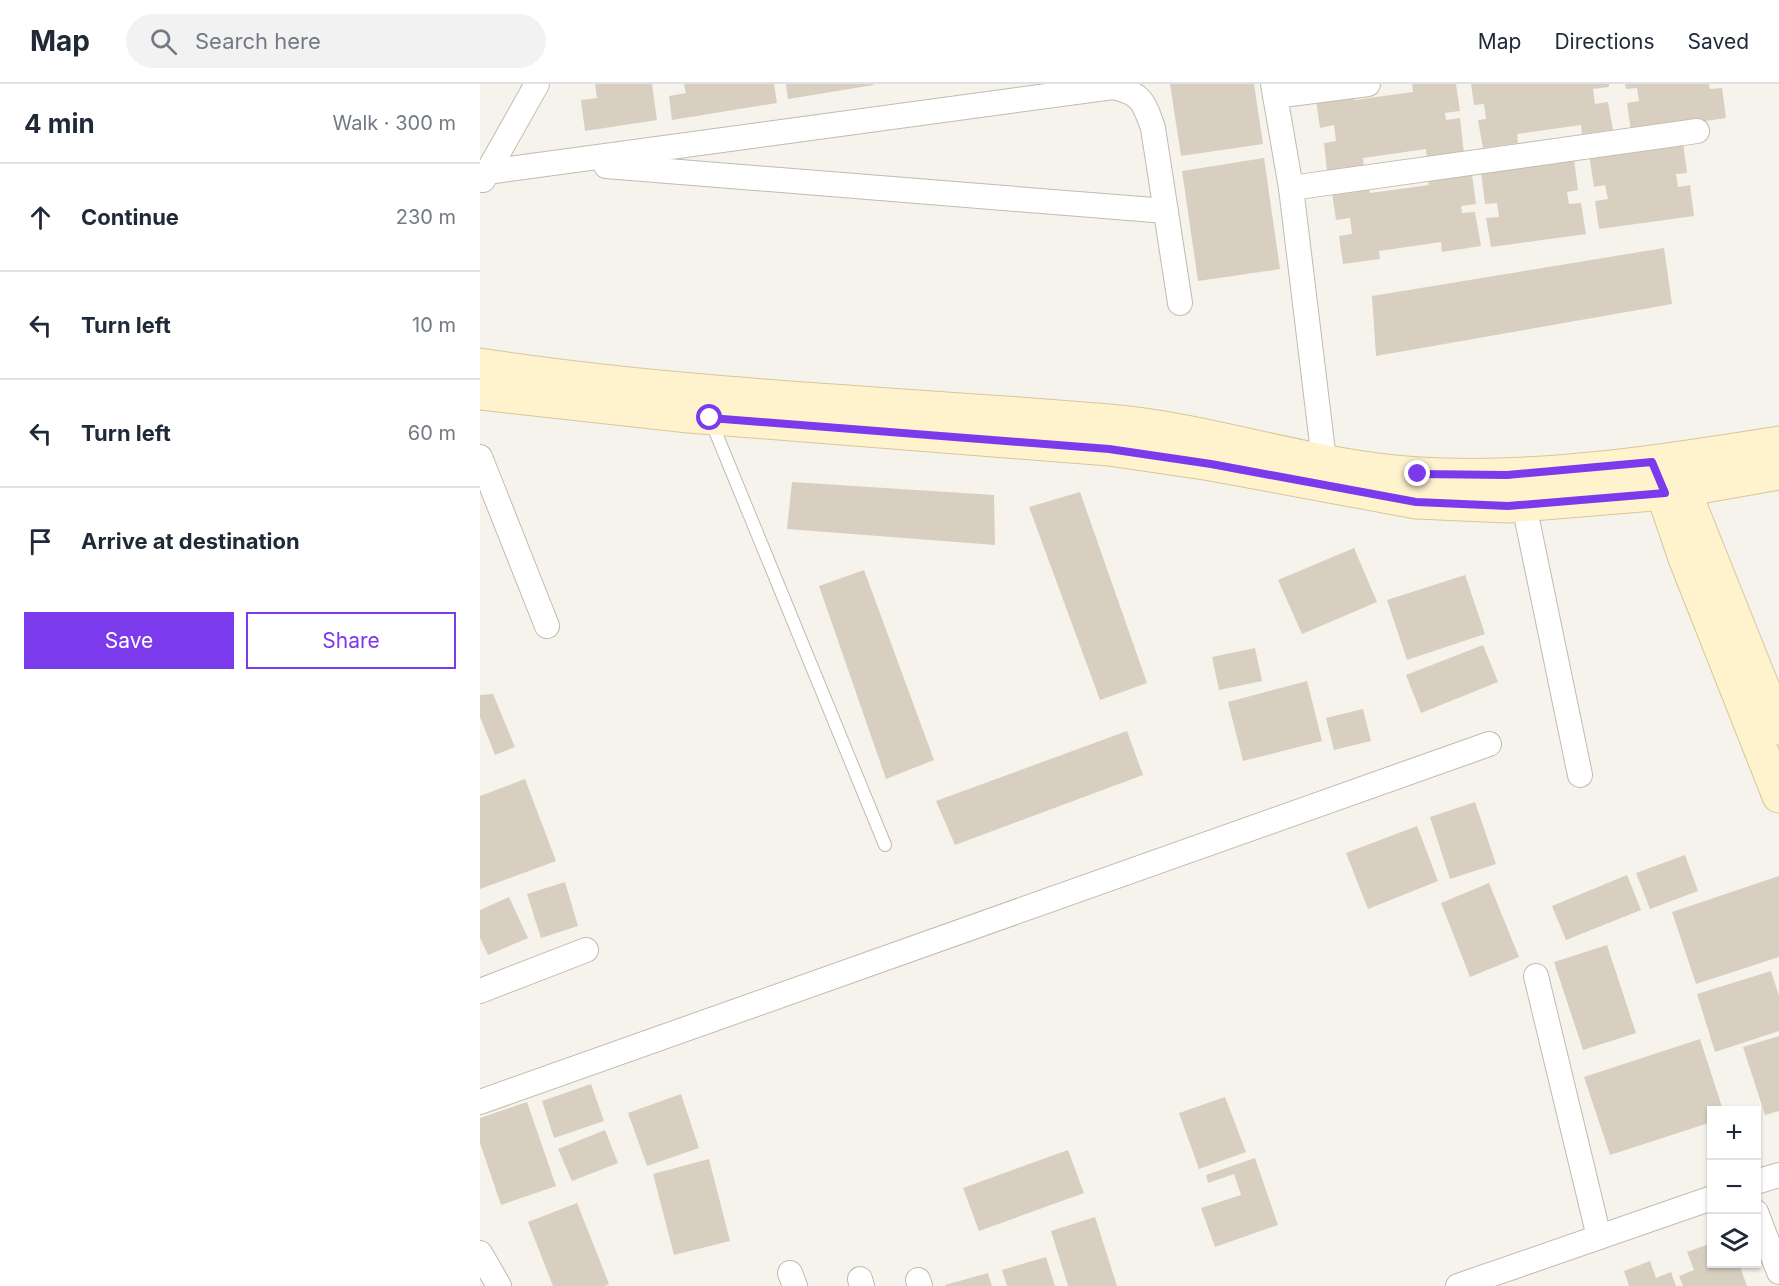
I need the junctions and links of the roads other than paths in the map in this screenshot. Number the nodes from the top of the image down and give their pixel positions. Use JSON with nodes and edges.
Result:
{"nodes":[{"id":1,"x":537,"y":84,"type":"edge"},
{"id":2,"x":1368,"y":84,"type":"edge"},
{"id":3,"x":1274,"y":90,"type":"edge"},
{"id":4,"x":1697,"y":131,"type":"dead end"},
{"id":5,"x":558,"y":162,"type":"junction"},
{"id":6,"x":484,"y":178,"type":"edge"},
{"id":7,"x":1291,"y":188,"type":"junction"},
{"id":8,"x":1166,"y":211,"type":"junction"},
{"id":9,"x":1180,"y":303,"type":"dead end"},
{"id":10,"x":480,"y":365,"type":"edge"},
{"id":11,"x":480,"y":393,"type":"edge"},
{"id":12,"x":710,"y":418,"type":"junction"},
{"id":13,"x":1779,"y":443,"type":"edge"},
{"id":14,"x":480,"y":457,"type":"edge"},
{"id":15,"x":1324,"y":460,"type":"junction"},
{"id":16,"x":1779,"y":473,"type":"edge"},
{"id":17,"x":1669,"y":476,"type":"junction"},
{"id":18,"x":1524,"y":504,"type":"junction"},
{"id":19,"x":548,"y":626,"type":"dead end"},
{"id":20,"x":1779,"y":728,"type":"edge"},
{"id":21,"x":1489,"y":744,"type":"dead end"},
{"id":22,"x":1580,"y":775,"type":"dead end"},
{"id":23,"x":1779,"y":796,"type":"edge"},
{"id":24,"x":885,"y":845,"type":"dead end"},
{"id":25,"x":586,"y":950,"type":"dead end"},
{"id":26,"x":1536,"y":976,"type":"dead end"},
{"id":27,"x":480,"y":991,"type":"edge"},
{"id":28,"x":480,"y":1102,"type":"edge"},
{"id":29,"x":1779,"y":1174,"type":"edge"},
{"id":30,"x":1761,"y":1180,"type":"edge"},
{"id":31,"x":1707,"y":1200,"type":"edge"},
{"id":32,"x":1757,"y":1214,"type":"edge"},
{"id":33,"x":1599,"y":1237,"type":"junction"},
{"id":34,"x":480,"y":1253,"type":"edge"},
{"id":35,"x":1779,"y":1272,"type":"edge"},
{"id":36,"x":499,"y":1286,"type":"edge"},
{"id":37,"x":1458,"y":1286,"type":"edge"}],
"edges":[{"from":1,"to":6,"type":"street"},
{"from":2,"to":3,"type":"street"},
{"from":3,"to":7,"type":"street"},
{"from":4,"to":7,"type":"street"},
{"from":5,"to":6,"type":"street"},
{"from":5,"to":8,"type":"street"},
{"from":5,"to":8,"type":"street"},
{"from":7,"to":15,"type":"street"},
{"from":8,"to":9,"type":"street"},
{"from":10,"to":15,"type":"main road"},
{"from":11,"to":12,"type":"main road"},
{"from":12,"to":18,"type":"main road"},
{"from":12,"to":24,"type":"lane"},
{"from":13,"to":17,"type":"main road"},
{"from":14,"to":19,"type":"street"},
{"from":15,"to":17,"type":"main road"},
{"from":16,"to":17,"type":"main road"},
{"from":17,"to":18,"type":"main road"},
{"from":17,"to":20,"type":"main road"},
{"from":17,"to":23,"type":"main road"},
{"from":18,"to":22,"type":"street"},
{"from":21,"to":28,"type":"street"},
{"from":25,"to":27,"type":"street"},
{"from":26,"to":33,"type":"street"},
{"from":29,"to":30,"type":"street"},
{"from":31,"to":33,"type":"street"},
{"from":32,"to":35,"type":"street"},
{"from":33,"to":37,"type":"street"},
{"from":34,"to":36,"type":"street"}]}
